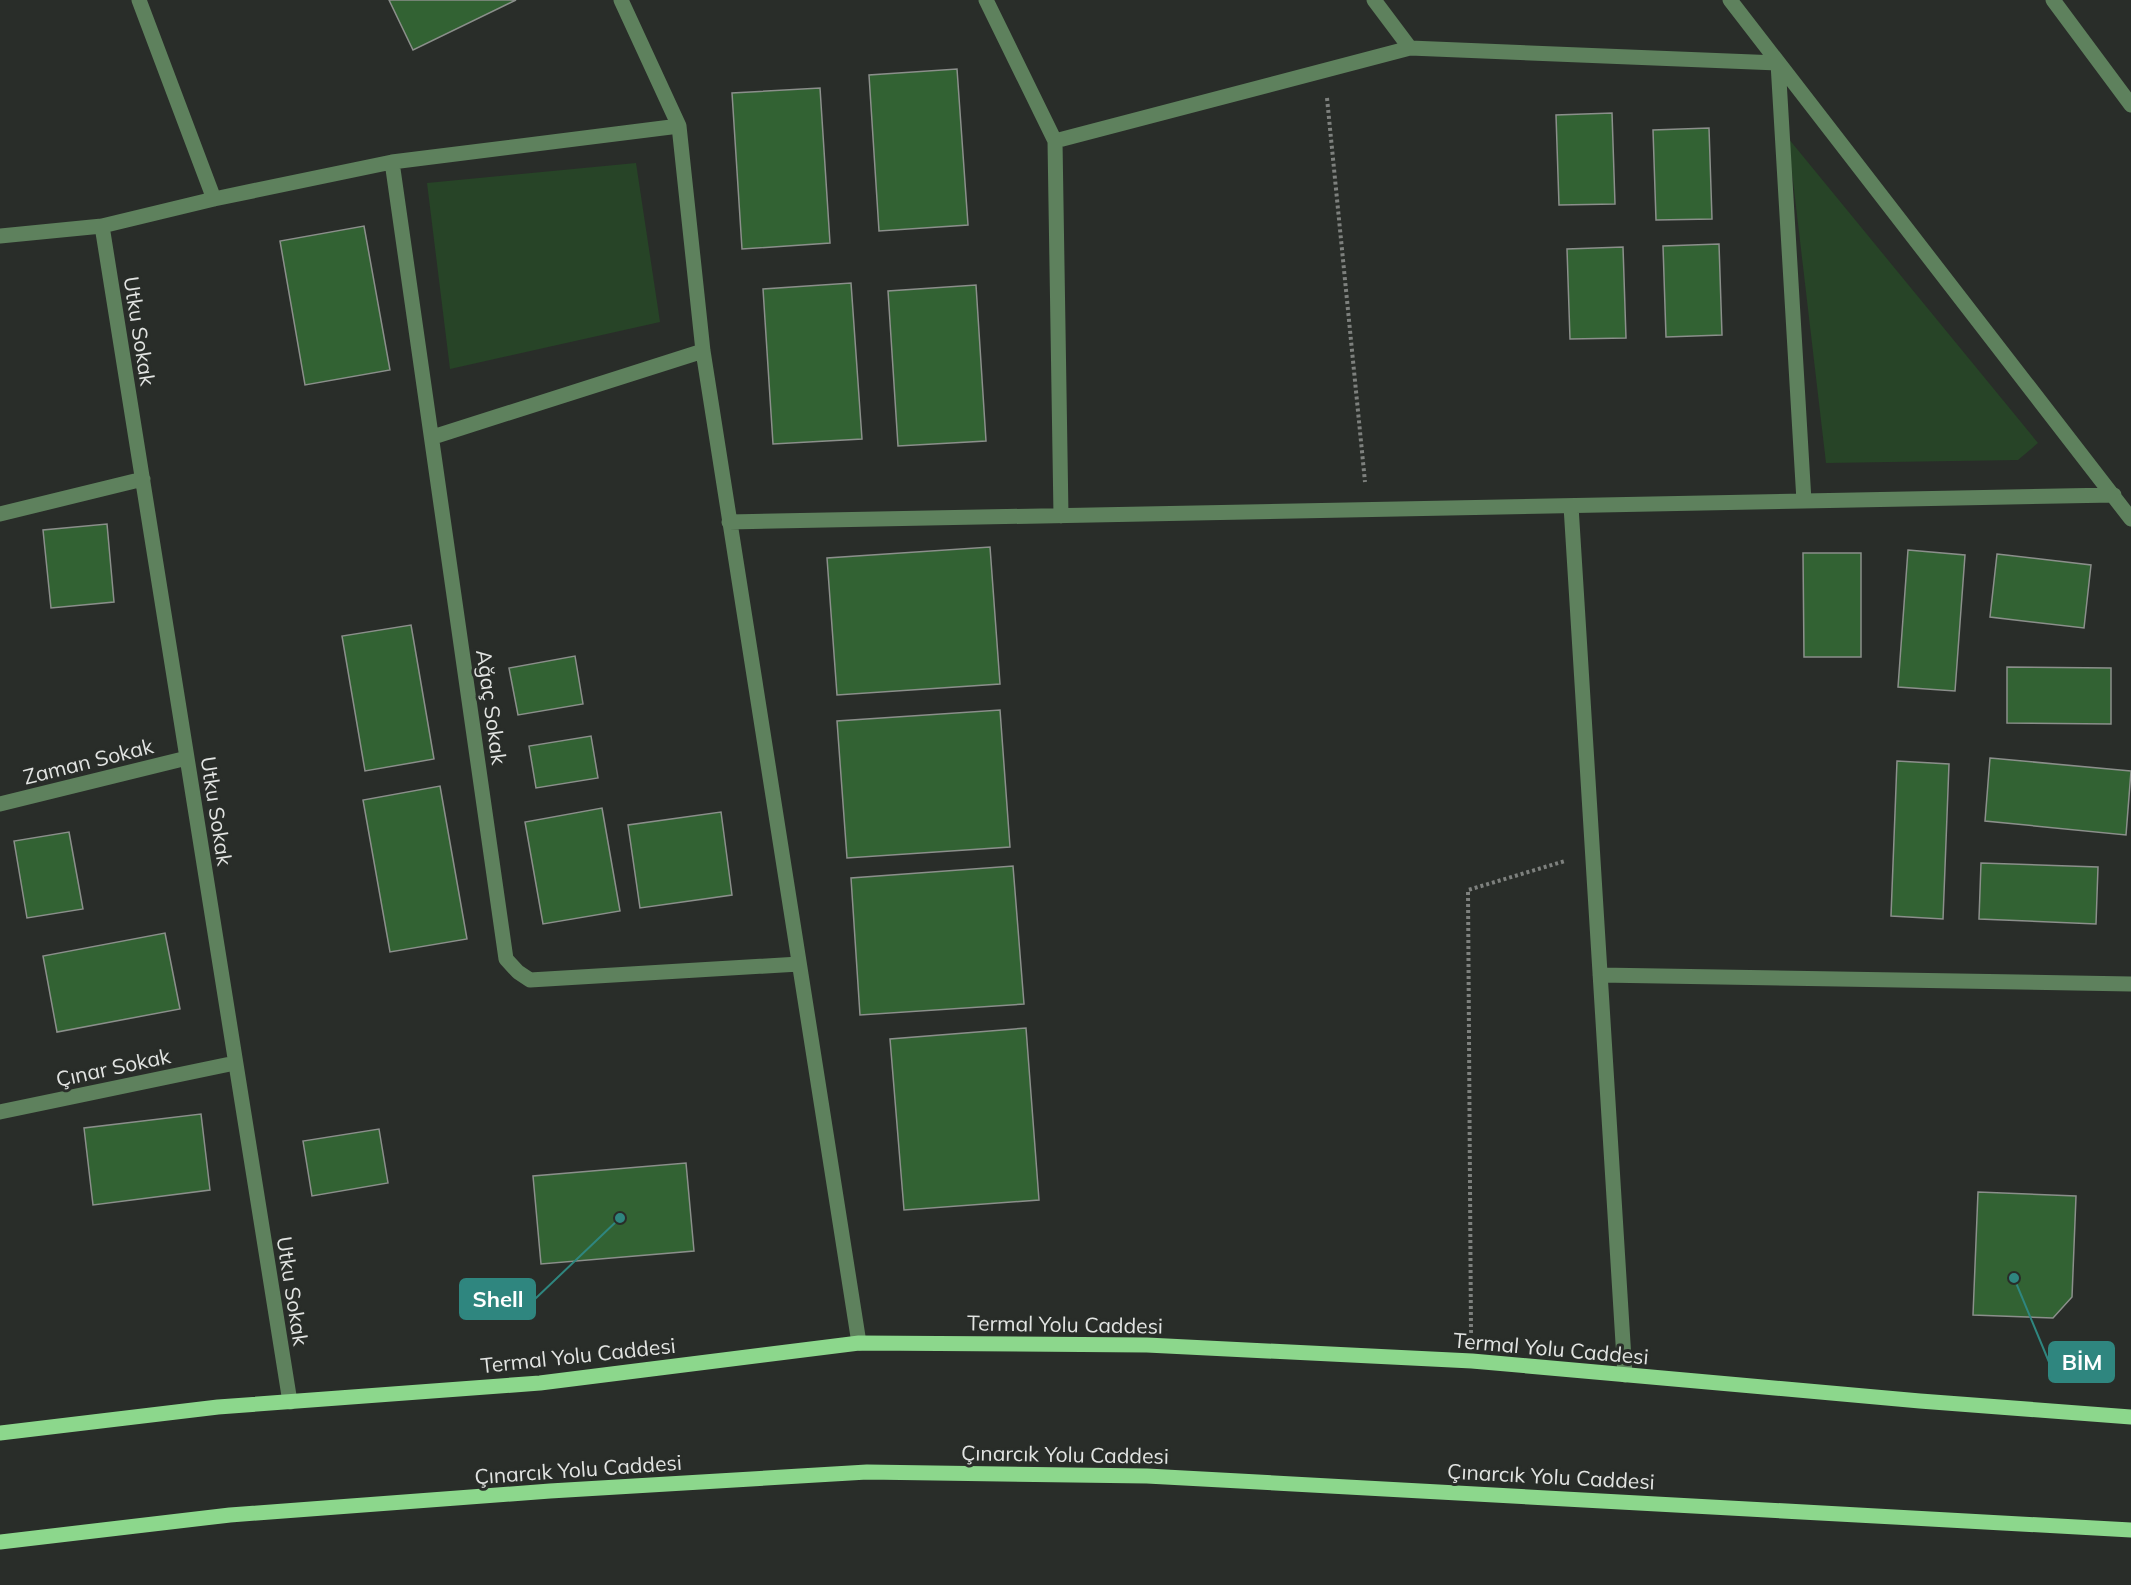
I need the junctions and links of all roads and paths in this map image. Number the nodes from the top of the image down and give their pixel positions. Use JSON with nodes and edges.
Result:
{"nodes":[{"id":1,"x":139,"y":0,"type":"edge"},
{"id":2,"x":621,"y":0,"type":"edge"},
{"id":3,"x":986,"y":0,"type":"edge"},
{"id":4,"x":1374,"y":0,"type":"edge"},
{"id":5,"x":1730,"y":0,"type":"edge"},
{"id":6,"x":2053,"y":0,"type":"edge"},
{"id":7,"x":1410,"y":48,"type":"junction"},
{"id":8,"x":1778,"y":63,"type":"junction"},
{"id":9,"x":1324,"y":70,"type":"junction"},
{"id":10,"x":2131,"y":105,"type":"edge"},
{"id":11,"x":679,"y":126,"type":"junction"},
{"id":12,"x":1055,"y":141,"type":"junction"},
{"id":13,"x":392,"y":162,"type":"junction"},
{"id":14,"x":214,"y":199,"type":"junction"},
{"id":15,"x":102,"y":226,"type":"junction"},
{"id":16,"x":0,"y":236,"type":"edge"},
{"id":17,"x":703,"y":351,"type":"junction"},
{"id":18,"x":433,"y":437,"type":"junction"},
{"id":19,"x":143,"y":479,"type":"junction"},
{"id":20,"x":2114,"y":495,"type":"junction"},
{"id":21,"x":1804,"y":501,"type":"junction"},
{"id":22,"x":1571,"y":506,"type":"junction"},
{"id":23,"x":1368,"y":510,"type":"junction"},
{"id":24,"x":0,"y":514,"type":"edge"},
{"id":25,"x":1061,"y":516,"type":"junction"},
{"id":26,"x":2131,"y":519,"type":"edge"},
{"id":27,"x":729,"y":522,"type":"junction"},
{"id":28,"x":187,"y":758,"type":"junction"},
{"id":29,"x":0,"y":804,"type":"edge"},
{"id":30,"x":1593,"y":853,"type":"junction"},
{"id":31,"x":799,"y":964,"type":"junction"},
{"id":32,"x":1600,"y":975,"type":"junction"},
{"id":33,"x":2131,"y":984,"type":"edge"},
{"id":34,"x":236,"y":1063,"type":"junction"},
{"id":35,"x":0,"y":1112,"type":"edge"},
{"id":36,"x":860,"y":1343,"type":"junction"},
{"id":37,"x":1472,"y":1361,"type":"junction"},
{"id":38,"x":1625,"y":1375,"type":"junction"},
{"id":39,"x":290,"y":1402,"type":"junction"},
{"id":40,"x":2131,"y":1417,"type":"edge"},
{"id":41,"x":0,"y":1433,"type":"edge"},
{"id":42,"x":2131,"y":1530,"type":"edge"},
{"id":43,"x":0,"y":1542,"type":"edge"}],
"edges":[{"from":1,"to":14,"type":"street"},
{"from":2,"to":11,"type":"street"},
{"from":3,"to":12,"type":"street"},
{"from":4,"to":7,"type":"street"},
{"from":5,"to":8,"type":"street"},
{"from":6,"to":10,"type":"street"},
{"from":7,"to":8,"type":"street"},
{"from":7,"to":9,"type":"street"},
{"from":8,"to":20,"type":"street"},
{"from":8,"to":21,"type":"street"},
{"from":9,"to":12,"type":"street"},
{"from":9,"to":23,"type":"path"},
{"from":11,"to":13,"type":"street"},
{"from":11,"to":17,"type":"street"},
{"from":12,"to":25,"type":"street"},
{"from":13,"to":14,"type":"street"},
{"from":13,"to":18,"type":"street","name":"Ağaç Sokak"},
{"from":14,"to":15,"type":"street"},
{"from":15,"to":16,"type":"street"},
{"from":15,"to":19,"type":"street","name":"Utku Sokak"},
{"from":17,"to":18,"type":"street"},
{"from":17,"to":27,"type":"street"},
{"from":18,"to":31,"type":"street","name":"Ağaç Sokak"},
{"from":19,"to":24,"type":"street"},
{"from":19,"to":28,"type":"street","name":"Utku Sokak"},
{"from":20,"to":21,"type":"street"},
{"from":20,"to":26,"type":"street"},
{"from":21,"to":22,"type":"street"},
{"from":22,"to":23,"type":"street"},
{"from":22,"to":30,"type":"street"},
{"from":23,"to":25,"type":"street"},
{"from":25,"to":27,"type":"street"},
{"from":27,"to":31,"type":"street"},
{"from":28,"to":29,"type":"street","name":"Zaman Sokak"},
{"from":28,"to":34,"type":"street","name":"Utku Sokak"},
{"from":30,"to":32,"type":"street"},
{"from":30,"to":37,"type":"path"},
{"from":31,"to":36,"type":"street"},
{"from":32,"to":33,"type":"street"},
{"from":32,"to":38,"type":"street"},
{"from":34,"to":35,"type":"street","name":"Çınar Sokak"},
{"from":34,"to":39,"type":"street","name":"Utku Sokak"},
{"from":36,"to":37,"type":"main road","name":"Termal Yolu Caddesi"},
{"from":36,"to":39,"type":"main road","name":"Termal Yolu Caddesi"},
{"from":37,"to":38,"type":"main road","name":"Termal Yolu Caddesi"},
{"from":38,"to":40,"type":"main road","name":"Termal Yolu Caddesi"},
{"from":39,"to":41,"type":"main road","name":"Termal Yolu Caddesi"},
{"from":42,"to":43,"type":"main road","name":"Çınarcık Yolu Caddesi"}]}
